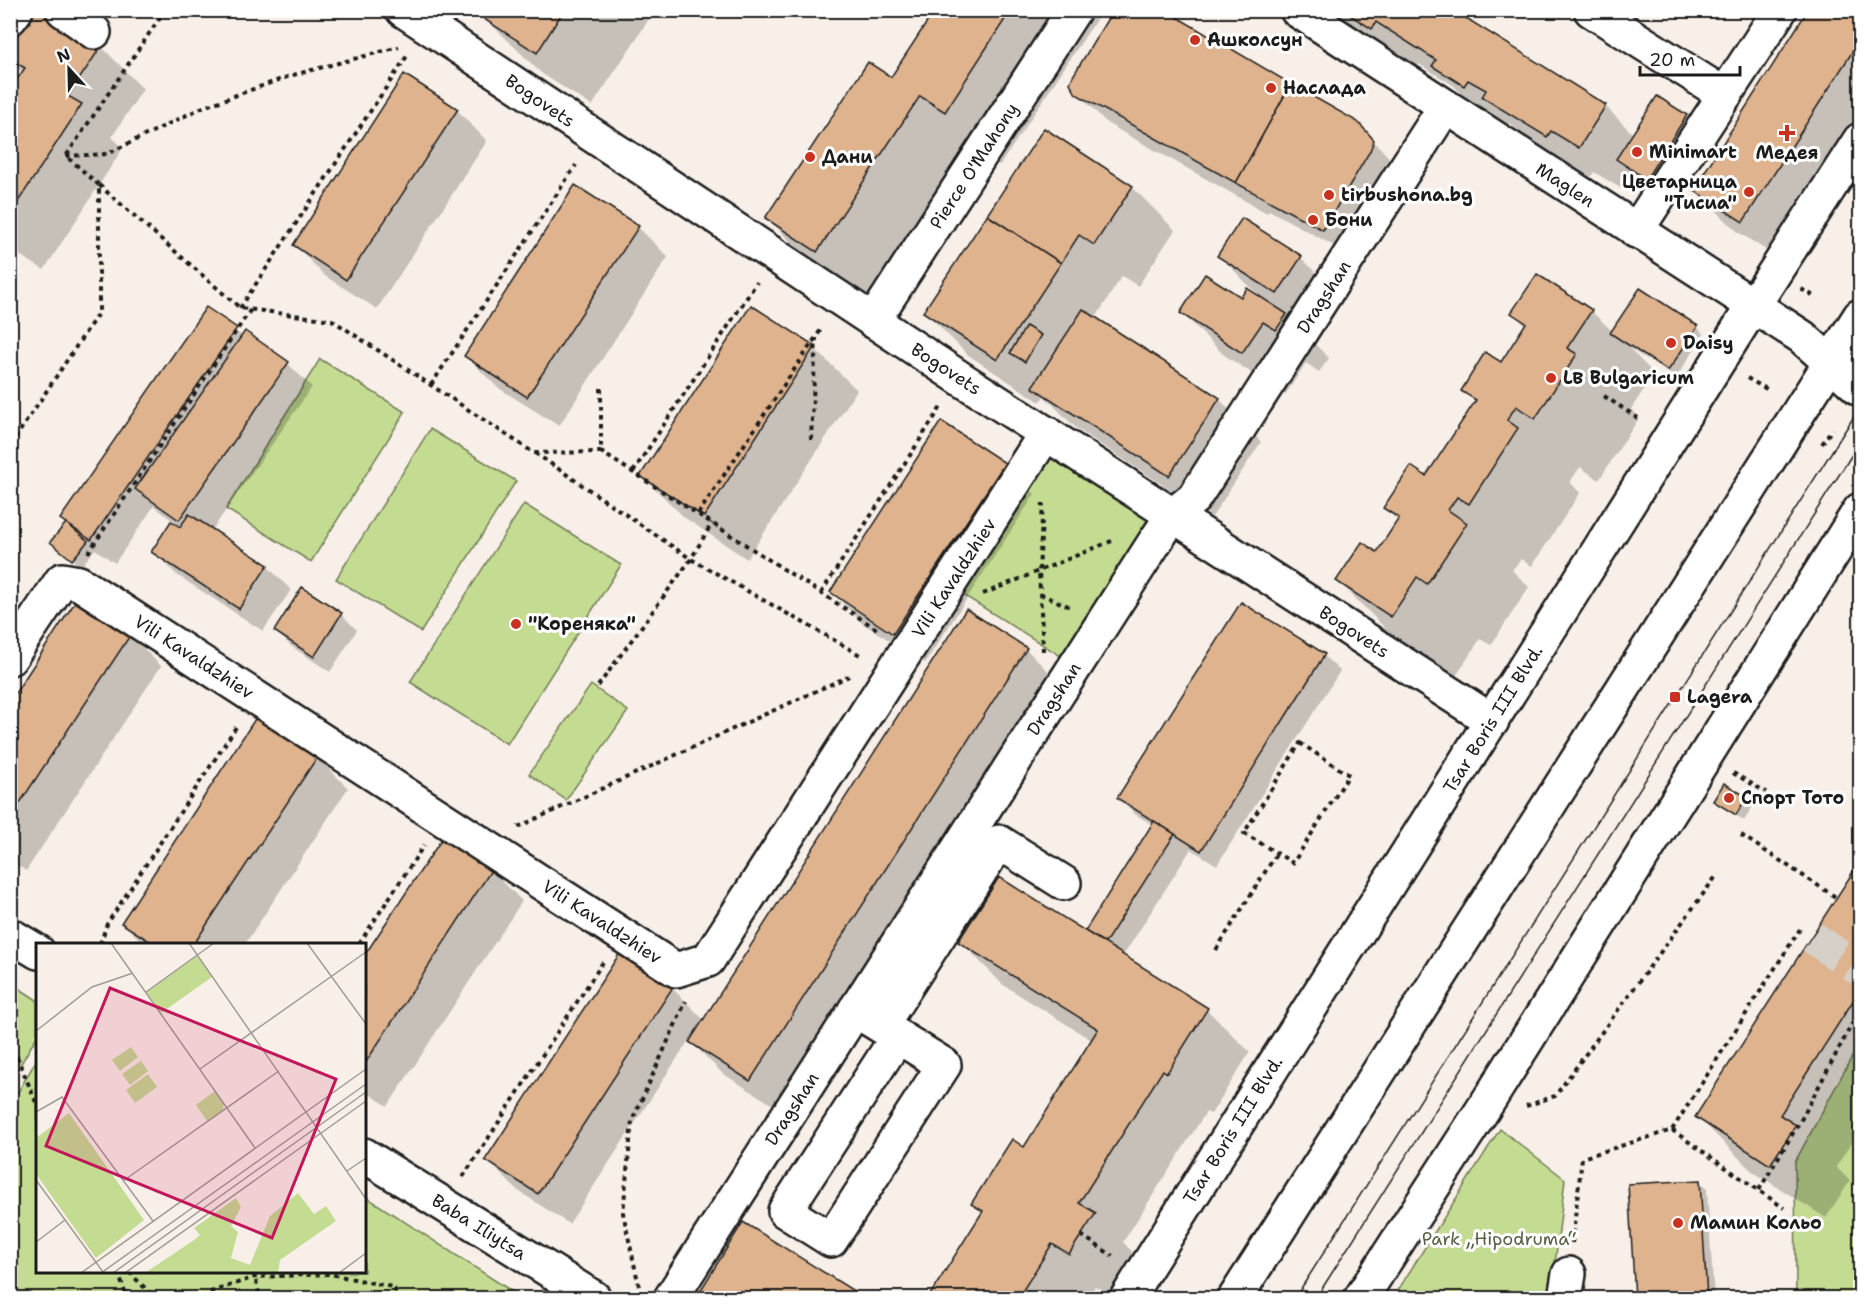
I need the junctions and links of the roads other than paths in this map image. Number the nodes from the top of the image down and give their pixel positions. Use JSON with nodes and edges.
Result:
{"nodes":[{"id":1,"x":16,"y":10,"type":"edge"},
{"id":2,"x":63,"y":10,"type":"edge"},
{"id":3,"x":404,"y":10,"type":"edge"},
{"id":4,"x":1074,"y":10,"type":"edge"},
{"id":5,"x":1297,"y":10,"type":"edge"},
{"id":6,"x":1591,"y":10,"type":"edge"},
{"id":7,"x":1780,"y":10,"type":"edge"},
{"id":8,"x":10,"y":18,"type":"edge"},
{"id":9,"x":94,"y":32,"type":"dead end"},
{"id":10,"x":1725,"y":95,"type":"junction"},
{"id":11,"x":1445,"y":107,"type":"junction"},
{"id":12,"x":1860,"y":140,"type":"edge"},
{"id":13,"x":1636,"y":231,"type":"junction"},
{"id":14,"x":1753,"y":306,"type":"junction"},
{"id":15,"x":1860,"y":316,"type":"edge"},
{"id":16,"x":873,"y":321,"type":"junction"},
{"id":17,"x":1832,"y":361,"type":"junction"},
{"id":18,"x":1860,"y":389,"type":"edge"},
{"id":19,"x":1046,"y":433,"type":"junction"},
{"id":20,"x":1860,"y":510,"type":"edge"},
{"id":21,"x":1173,"y":515,"type":"junction"},
{"id":22,"x":10,"y":658,"type":"edge"},
{"id":23,"x":1492,"y":721,"type":"junction"},
{"id":24,"x":1064,"y":883,"type":"dead end"},
{"id":25,"x":10,"y":935,"type":"edge"},
{"id":26,"x":36,"y":951,"type":"edge"},
{"id":27,"x":860,"y":1002,"type":"junction"},
{"id":28,"x":898,"y":1036,"type":"junction"},
{"id":29,"x":366,"y":1156,"type":"edge"},
{"id":30,"x":594,"y":1299,"type":"edge"},
{"id":31,"x":671,"y":1299,"type":"edge"},
{"id":32,"x":1127,"y":1299,"type":"edge"},
{"id":33,"x":1235,"y":1299,"type":"edge"},
{"id":34,"x":1361,"y":1299,"type":"edge"}],
"edges":[{"from":1,"to":8,"type":"street"},
{"from":2,"to":9,"type":"street"},
{"from":3,"to":16,"type":"street","name":"Bogovets"},
{"from":4,"to":16,"type":"street","name":"Pierce O'Mahony"},
{"from":5,"to":11,"type":"street","name":"Maglen"},
{"from":6,"to":10,"type":"street"},
{"from":7,"to":10,"type":"street"},
{"from":10,"to":13,"type":"street"},
{"from":11,"to":13,"type":"street","name":"Maglen"},
{"from":11,"to":21,"type":"street","name":"Dragshan"},
{"from":12,"to":14,"type":"street","name":"Tsar Boris III Blvd."},
{"from":13,"to":14,"type":"street","name":"Maglen"},
{"from":14,"to":17,"type":"street","name":"Maglen"},
{"from":14,"to":23,"type":"street","name":"Tsar Boris III Blvd."},
{"from":15,"to":17,"type":"street"},
{"from":16,"to":19,"type":"street","name":"Bogovets"},
{"from":17,"to":18,"type":"street","name":"Maglen"},
{"from":17,"to":33,"type":"street"},
{"from":19,"to":21,"type":"street","name":"Bogovets"},
{"from":19,"to":22,"type":"street","name":"Vili Kavaldzhiev"},
{"from":20,"to":34,"type":"street"},
{"from":21,"to":23,"type":"street","name":"Bogovets"},
{"from":21,"to":27,"type":"street","name":"Dragshan"},
{"from":23,"to":32,"type":"street","name":"Tsar Boris III Blvd."},
{"from":24,"to":27,"type":"street"},
{"from":25,"to":26,"type":"street"},
{"from":27,"to":28,"type":"street"},
{"from":27,"to":31,"type":"street","name":"Dragshan"},
{"from":28,"to":28,"type":"street"},
{"from":29,"to":30,"type":"street","name":"Baba Iliytsa"}]}
